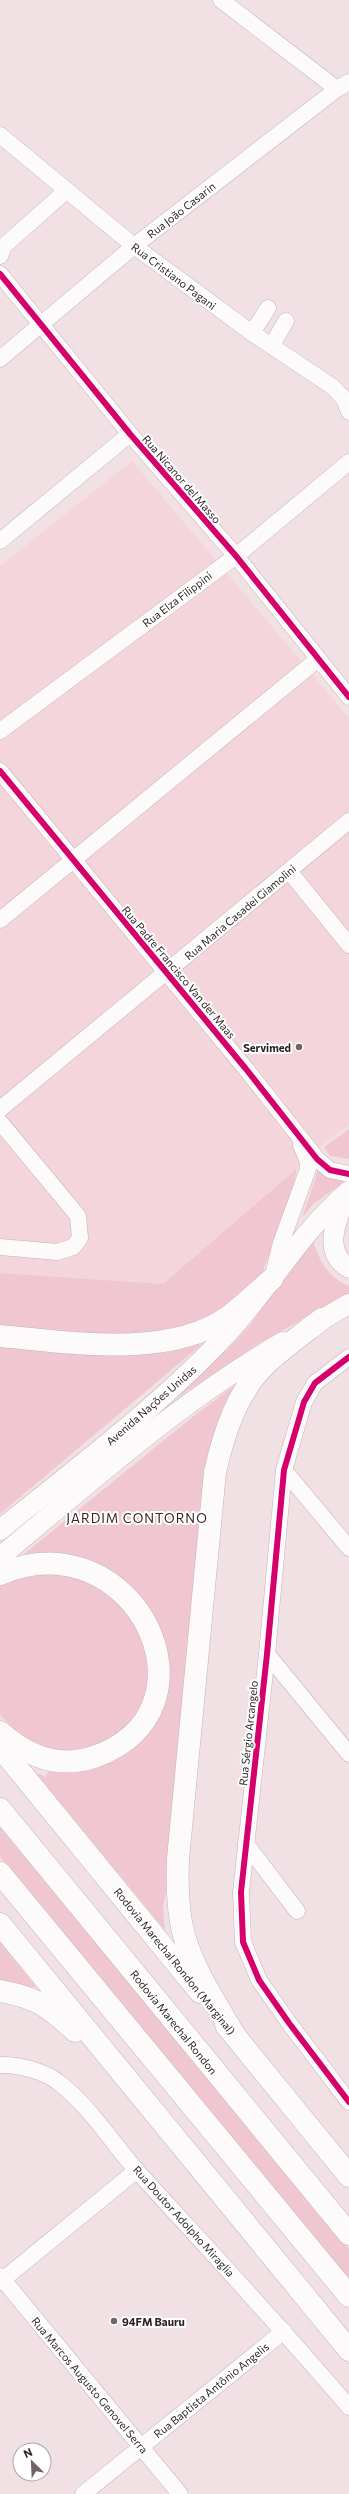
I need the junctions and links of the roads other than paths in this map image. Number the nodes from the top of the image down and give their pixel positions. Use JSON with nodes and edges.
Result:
{"nodes":[{"id":1,"x":221,"y":0,"type":"edge"},
{"id":2,"x":343,"y":86,"type":"edge"},
{"id":3,"x":0,"y":135,"type":"edge"},
{"id":4,"x":67,"y":190,"type":"junction"},
{"id":5,"x":134,"y":246,"type":"junction"},
{"id":6,"x":0,"y":256,"type":"edge"},
{"id":7,"x":0,"y":274,"type":"edge"},
{"id":8,"x":268,"y":308,"type":"dead end"},
{"id":9,"x":286,"y":320,"type":"dead end"},
{"id":10,"x":40,"y":324,"type":"junction"},
{"id":11,"x":252,"y":333,"type":"junction"},
{"id":12,"x":272,"y":345,"type":"junction"},
{"id":13,"x":0,"y":359,"type":"edge"},
{"id":14,"x":349,"y":412,"type":"edge"},
{"id":15,"x":130,"y":434,"type":"junction"},
{"id":16,"x":349,"y":462,"type":"edge"},
{"id":17,"x":0,"y":541,"type":"edge"},
{"id":18,"x":236,"y":556,"type":"junction"},
{"id":19,"x":318,"y":659,"type":"junction"},
{"id":20,"x":349,"y":696,"type":"edge"},
{"id":21,"x":0,"y":731,"type":"edge"},
{"id":22,"x":0,"y":771,"type":"edge"},
{"id":23,"x":349,"y":821,"type":"edge"},
{"id":24,"x":74,"y":859,"type":"junction"},
{"id":25,"x":289,"y":871,"type":"junction"},
{"id":26,"x":0,"y":920,"type":"edge"},
{"id":27,"x":349,"y":945,"type":"edge"},
{"id":28,"x":167,"y":973,"type":"junction"},
{"id":29,"x":0,"y":1109,"type":"edge"},
{"id":30,"x":0,"y":1122,"type":"edge"},
{"id":31,"x":297,"y":1134,"type":"junction"},
{"id":32,"x":349,"y":1186,"type":"edge"},
{"id":33,"x":0,"y":1247,"type":"edge"},
{"id":34,"x":349,"y":1268,"type":"edge"},
{"id":35,"x":272,"y":1279,"type":"junction"},
{"id":36,"x":349,"y":1304,"type":"edge"},
{"id":37,"x":322,"y":1319,"type":"junction"},
{"id":38,"x":0,"y":1336,"type":"edge"},
{"id":39,"x":349,"y":1357,"type":"edge"},
{"id":40,"x":284,"y":1470,"type":"junction"},
{"id":41,"x":0,"y":1530,"type":"edge"},
{"id":42,"x":349,"y":1548,"type":"edge"},
{"id":43,"x":0,"y":1557,"type":"edge"},
{"id":44,"x":0,"y":1574,"type":"edge"},
{"id":45,"x":267,"y":1654,"type":"junction"},
{"id":46,"x":0,"y":1732,"type":"edge"},
{"id":47,"x":0,"y":1747,"type":"edge"},
{"id":48,"x":349,"y":1754,"type":"edge"},
{"id":49,"x":0,"y":1809,"type":"edge"},
{"id":50,"x":246,"y":1844,"type":"junction"},
{"id":51,"x":0,"y":1873,"type":"edge"},
{"id":52,"x":297,"y":1911,"type":"dead end"},
{"id":53,"x":0,"y":1924,"type":"edge"},
{"id":54,"x":0,"y":1991,"type":"edge"},
{"id":55,"x":235,"y":2036,"type":"junction"},
{"id":56,"x":0,"y":2065,"type":"edge"},
{"id":57,"x":129,"y":2082,"type":"junction"},
{"id":58,"x":349,"y":2102,"type":"edge"},
{"id":59,"x":137,"y":2170,"type":"junction"},
{"id":60,"x":349,"y":2176,"type":"edge"},
{"id":61,"x":349,"y":2234,"type":"edge"},
{"id":62,"x":1,"y":2279,"type":"edge"},
{"id":63,"x":349,"y":2296,"type":"edge"},
{"id":64,"x":284,"y":2331,"type":"junction"},
{"id":65,"x":349,"y":2350,"type":"edge"},
{"id":66,"x":349,"y":2407,"type":"edge"},
{"id":67,"x":141,"y":2447,"type":"junction"},
{"id":68,"x":84,"y":2494,"type":"edge"},
{"id":69,"x":180,"y":2494,"type":"edge"}],
"edges":[{"from":1,"to":2,"type":"street"},
{"from":2,"to":5,"type":"street","name":"Rua João Casarin"},
{"from":3,"to":4,"type":"street","name":"Rua Cristiano Pagani"},
{"from":4,"to":5,"type":"street","name":"Rua Cristiano Pagani"},
{"from":4,"to":6,"type":"street"},
{"from":5,"to":10,"type":"street","name":"Rua João Casarin"},
{"from":5,"to":11,"type":"street","name":"Rua Cristiano Pagani"},
{"from":7,"to":10,"type":"street","name":"Rua Nicanor del Masso"},
{"from":8,"to":11,"type":"street"},
{"from":9,"to":12,"type":"street"},
{"from":10,"to":13,"type":"street","name":"Rua João Casarin"},
{"from":10,"to":15,"type":"street","name":"Rua Nicanor del Masso"},
{"from":11,"to":12,"type":"street","name":"Rua Cristiano Pagani"},
{"from":12,"to":14,"type":"street","name":"Rua Cristiano Pagani"},
{"from":15,"to":17,"type":"street"},
{"from":15,"to":18,"type":"street","name":"Rua Nicanor del Masso"},
{"from":16,"to":18,"type":"street","name":"Rua Elza Filippini"},
{"from":18,"to":19,"type":"street","name":"Rua Nicanor del Masso"},
{"from":18,"to":21,"type":"street","name":"Rua Elza Filippini"},
{"from":19,"to":20,"type":"street","name":"Rua Nicanor del Masso"},
{"from":19,"to":24,"type":"street"},
{"from":22,"to":24,"type":"street","name":"Rua Padre Francisco Van der Maas"},
{"from":23,"to":25,"type":"street","name":"Rua Maria Casadei Giamolini"},
{"from":24,"to":26,"type":"street"},
{"from":24,"to":28,"type":"street","name":"Rua Padre Francisco Van der Maas"},
{"from":25,"to":27,"type":"street"},
{"from":25,"to":28,"type":"street","name":"Rua Maria Casadei Giamolini"},
{"from":28,"to":29,"type":"street","name":"Rua Maria Casadei Giamolini"},
{"from":28,"to":31,"type":"street","name":"Rua Padre Francisco Van der Maas"},
{"from":30,"to":33,"type":"street"},
{"from":31,"to":32,"type":"street","name":"Rua Padre Francisco Van der Maas"},
{"from":31,"to":35,"type":"street","name":"Rua Padre Francisco Van der Maas"},
{"from":32,"to":34,"type":"main road"},
{"from":32,"to":35,"type":"main road","name":"Avenida Nações Unidas"},
{"from":35,"to":38,"type":"highway"},
{"from":35,"to":41,"type":"main road","name":"Avenida Nações Unidas"},
{"from":36,"to":37,"type":"main road","name":"Avenida Nações Unidas"},
{"from":37,"to":43,"type":"main road","name":"Avenida Nações Unidas"},
{"from":37,"to":55,"type":"highway"},
{"from":39,"to":40,"type":"street","name":"Rua Sérgio Arcangelo"},
{"from":40,"to":42,"type":"street"},
{"from":40,"to":45,"type":"street","name":"Rua Sérgio Arcangelo"},
{"from":44,"to":46,"type":"highway"},
{"from":45,"to":48,"type":"street"},
{"from":45,"to":50,"type":"street","name":"Rua Sérgio Arcangelo"},
{"from":47,"to":55,"type":"highway","name":"Rodovia Marechal Rondon (Marginal)"},
{"from":49,"to":61,"type":"highway","name":"Rodovia Marechal Rondon"},
{"from":50,"to":52,"type":"street"},
{"from":50,"to":58,"type":"street","name":"Rua Sérgio Arcangelo"},
{"from":51,"to":63,"type":"highway"},
{"from":53,"to":57,"type":"highway"},
{"from":54,"to":57,"type":"highway"},
{"from":55,"to":60,"type":"highway","name":"Rodovia Marechal Rondon (Marginal)"},
{"from":56,"to":59,"type":"street","name":"Rua Doutor Adolpho Miraglia"},
{"from":57,"to":65,"type":"highway"},
{"from":59,"to":62,"type":"street"},
{"from":59,"to":64,"type":"street","name":"Rua Doutor Adolpho Miraglia"},
{"from":62,"to":67,"type":"street","name":"Rua Marcos Augusto Genovel Serra"},
{"from":64,"to":66,"type":"street","name":"Rua Doutor Adolpho Miraglia"},
{"from":64,"to":67,"type":"street","name":"Rua Baptista Antônio Angelis"},
{"from":67,"to":68,"type":"street","name":"Rua Baptista Antônio Angelis"},
{"from":67,"to":69,"type":"street","name":"Rua Marcos Augusto Genovel Serra"}]}
